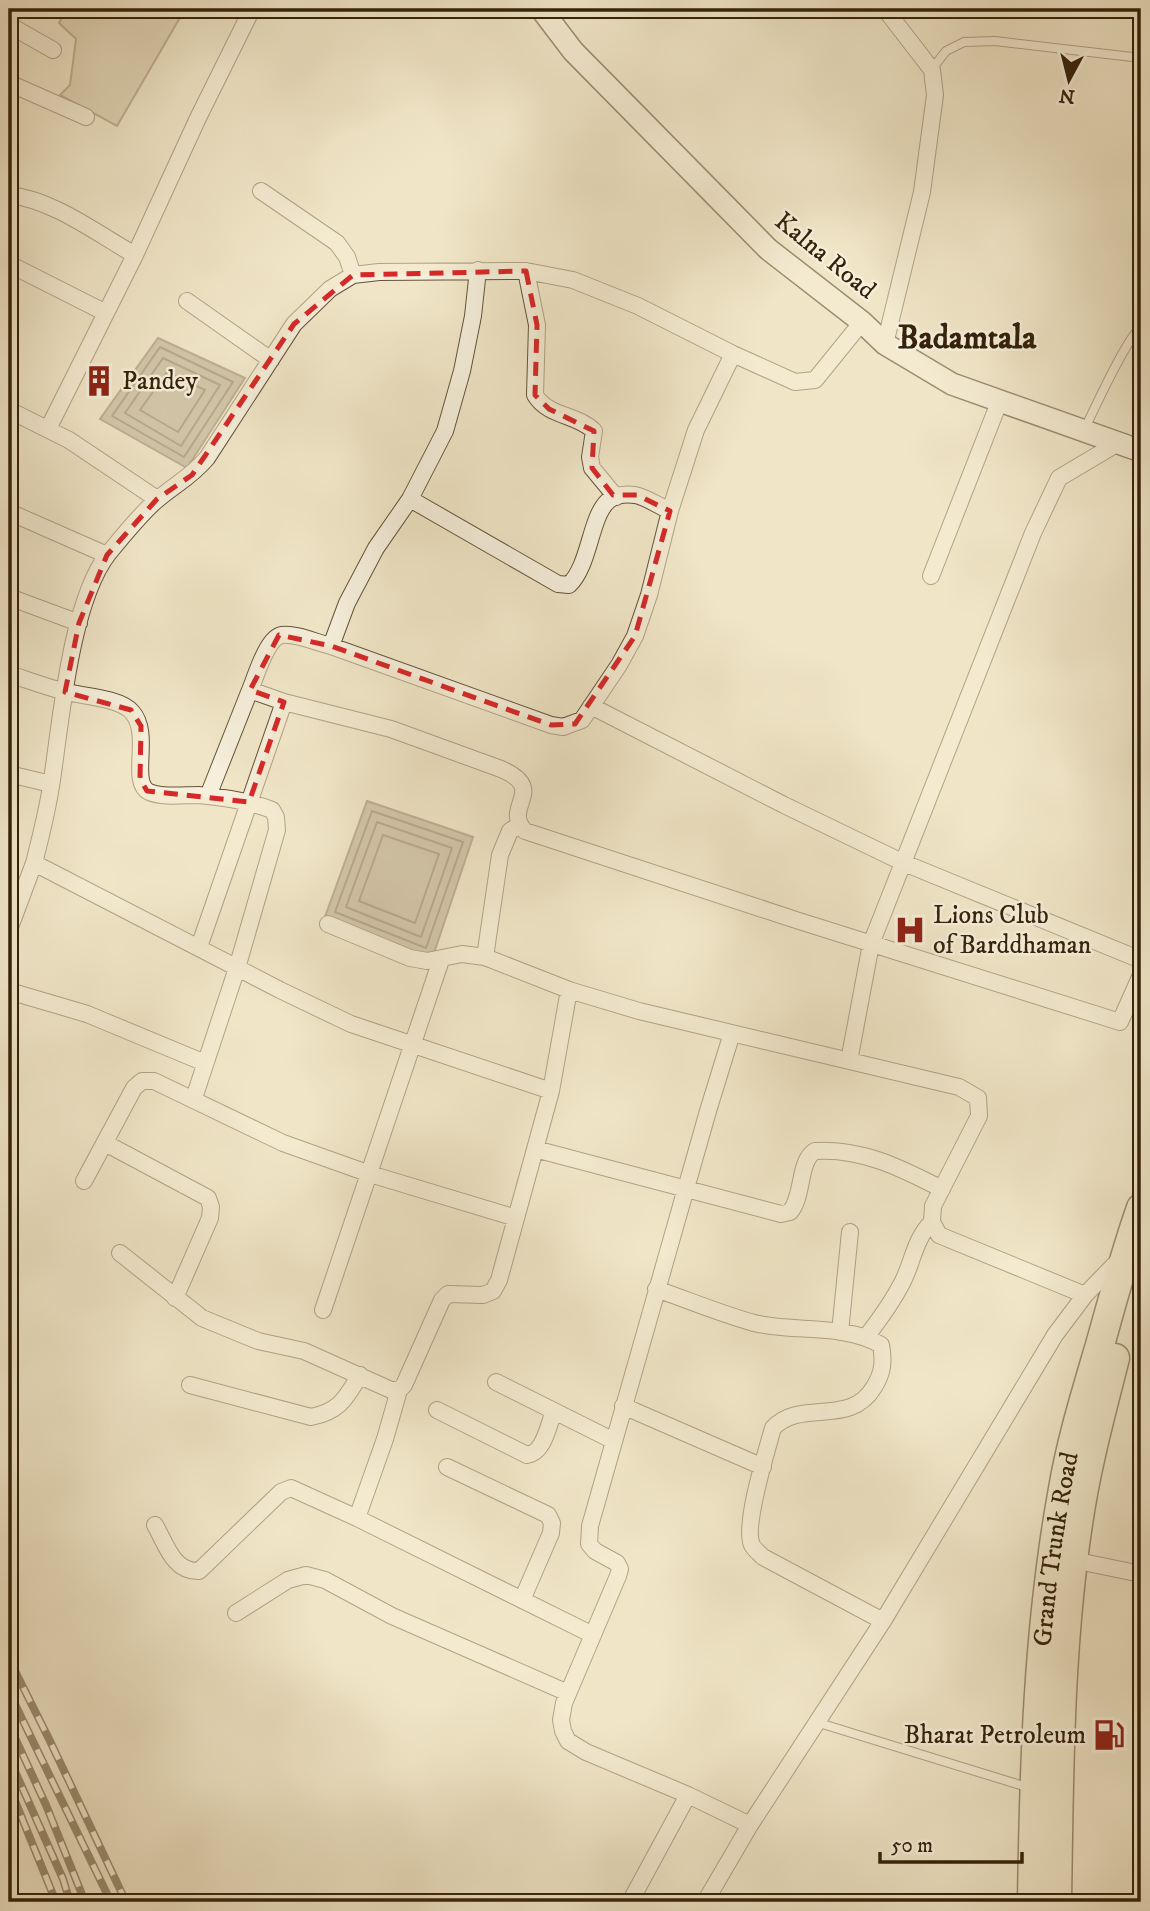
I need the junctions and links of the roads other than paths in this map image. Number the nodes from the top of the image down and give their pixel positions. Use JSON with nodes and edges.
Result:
{"nodes":[{"id":1,"x":251,"y":9,"type":"edge"},
{"id":2,"x":541,"y":9,"type":"edge"},
{"id":3,"x":885,"y":9,"type":"edge"},
{"id":4,"x":9,"y":25,"type":"edge"},
{"id":5,"x":53,"y":50,"type":"dead end"},
{"id":6,"x":1141,"y":58,"type":"edge"},
{"id":7,"x":932,"y":70,"type":"junction"},
{"id":8,"x":9,"y":83,"type":"edge"},
{"id":9,"x":86,"y":117,"type":"dead end"},
{"id":10,"x":261,"y":191,"type":"dead end"},
{"id":11,"x":9,"y":195,"type":"edge"},
{"id":12,"x":135,"y":255,"type":"junction"},
{"id":13,"x":9,"y":264,"type":"edge"},
{"id":14,"x":478,"y":270,"type":"junction"},
{"id":15,"x":526,"y":271,"type":"junction"},
{"id":16,"x":352,"y":275,"type":"junction"},
{"id":17,"x":187,"y":301,"type":"dead end"},
{"id":18,"x":106,"y":313,"type":"junction"},
{"id":19,"x":862,"y":322,"type":"junction"},
{"id":20,"x":1141,"y":327,"type":"edge"},
{"id":21,"x":885,"y":344,"type":"junction"},
{"id":22,"x":733,"y":354,"type":"junction"},
{"id":23,"x":271,"y":360,"type":"junction"},
{"id":24,"x":1000,"y":400,"type":"junction"},
{"id":25,"x":9,"y":410,"type":"edge"},
{"id":26,"x":48,"y":429,"type":"junction"},
{"id":27,"x":1084,"y":430,"type":"junction"},
{"id":28,"x":1118,"y":443,"type":"junction"},
{"id":29,"x":1141,"y":451,"type":"edge"},
{"id":30,"x":616,"y":498,"type":"junction"},
{"id":31,"x":157,"y":499,"type":"junction"},
{"id":32,"x":410,"y":499,"type":"junction"},
{"id":33,"x":670,"y":511,"type":"junction"},
{"id":34,"x":9,"y":512,"type":"edge"},
{"id":35,"x":107,"y":555,"type":"junction"},
{"id":36,"x":931,"y":576,"type":"dead end"},
{"id":37,"x":9,"y":597,"type":"edge"},
{"id":38,"x":79,"y":623,"type":"junction"},
{"id":39,"x":331,"y":646,"type":"junction"},
{"id":40,"x":9,"y":674,"type":"edge"},
{"id":41,"x":250,"y":690,"type":"junction"},
{"id":42,"x":65,"y":692,"type":"junction"},
{"id":43,"x":284,"y":702,"type":"junction"},
{"id":44,"x":591,"y":706,"type":"junction"},
{"id":45,"x":9,"y":774,"type":"edge"},
{"id":46,"x":51,"y":783,"type":"junction"},
{"id":47,"x":208,"y":796,"type":"junction"},
{"id":48,"x":249,"y":802,"type":"junction"},
{"id":49,"x":519,"y":825,"type":"junction"},
{"id":50,"x":34,"y":863,"type":"junction"},
{"id":51,"x":904,"y":863,"type":"junction"},
{"id":52,"x":328,"y":924,"type":"dead end"},
{"id":53,"x":9,"y":930,"type":"edge"},
{"id":54,"x":871,"y":944,"type":"junction"},
{"id":55,"x":199,"y":947,"type":"junction"},
{"id":56,"x":485,"y":957,"type":"junction"},
{"id":57,"x":441,"y":960,"type":"junction"},
{"id":58,"x":1141,"y":960,"type":"edge"},
{"id":59,"x":237,"y":968,"type":"junction"},
{"id":60,"x":1141,"y":975,"type":"edge"},
{"id":61,"x":569,"y":990,"type":"junction"},
{"id":62,"x":9,"y":991,"type":"edge"},
{"id":63,"x":732,"y":1033,"type":"junction"},
{"id":64,"x":413,"y":1046,"type":"junction"},
{"id":65,"x":849,"y":1061,"type":"junction"},
{"id":66,"x":205,"y":1063,"type":"junction"},
{"id":67,"x":551,"y":1091,"type":"junction"},
{"id":68,"x":194,"y":1098,"type":"junction"},
{"id":69,"x":105,"y":1143,"type":"junction"},
{"id":70,"x":535,"y":1149,"type":"junction"},
{"id":71,"x":370,"y":1174,"type":"junction"},
{"id":72,"x":84,"y":1181,"type":"dead end"},
{"id":73,"x":687,"y":1188,"type":"junction"},
{"id":74,"x":942,"y":1189,"type":"junction"},
{"id":75,"x":1141,"y":1208,"type":"edge"},
{"id":76,"x":516,"y":1218,"type":"junction"},
{"id":77,"x":932,"y":1222,"type":"junction"},
{"id":78,"x":850,"y":1231,"type":"dead end"},
{"id":79,"x":1136,"y":1252,"type":"edge"},
{"id":80,"x":120,"y":1254,"type":"dead end"},
{"id":81,"x":656,"y":1289,"type":"junction"},
{"id":82,"x":1085,"y":1296,"type":"junction"},
{"id":83,"x":175,"y":1298,"type":"junction"},
{"id":84,"x":323,"y":1310,"type":"dead end"},
{"id":85,"x":840,"y":1332,"type":"junction"},
{"id":86,"x":866,"y":1337,"type":"junction"},
{"id":87,"x":360,"y":1375,"type":"junction"},
{"id":88,"x":496,"y":1382,"type":"dead end"},
{"id":89,"x":190,"y":1385,"type":"dead end"},
{"id":90,"x":399,"y":1390,"type":"junction"},
{"id":91,"x":623,"y":1406,"type":"junction"},
{"id":92,"x":438,"y":1410,"type":"dead end"},
{"id":93,"x":554,"y":1411,"type":"junction"},
{"id":94,"x":614,"y":1441,"type":"junction"},
{"id":95,"x":447,"y":1467,"type":"dead end"},
{"id":96,"x":763,"y":1467,"type":"junction"},
{"id":97,"x":356,"y":1518,"type":"junction"},
{"id":98,"x":155,"y":1525,"type":"dead end"},
{"id":99,"x":1073,"y":1560,"type":"junction"},
{"id":100,"x":1141,"y":1574,"type":"edge"},
{"id":101,"x":522,"y":1600,"type":"junction"},
{"id":102,"x":236,"y":1613,"type":"dead end"},
{"id":103,"x":883,"y":1620,"type":"junction"},
{"id":104,"x":593,"y":1635,"type":"junction"},
{"id":105,"x":568,"y":1693,"type":"junction"},
{"id":106,"x":816,"y":1722,"type":"junction"},
{"id":107,"x":1033,"y":1789,"type":"junction"},
{"id":108,"x":688,"y":1795,"type":"junction"},
{"id":109,"x":750,"y":1825,"type":"junction"},
{"id":110,"x":630,"y":1902,"type":"edge"},
{"id":111,"x":705,"y":1902,"type":"edge"},
{"id":112,"x":1032,"y":1902,"type":"edge"},
{"id":113,"x":1057,"y":1902,"type":"edge"}],
"edges":[{"from":1,"to":12,"type":"street"},
{"from":2,"to":19,"type":"street","name":"Kalna Road"},
{"from":3,"to":7,"type":"street"},
{"from":4,"to":5,"type":"street"},
{"from":6,"to":7,"type":"lane"},
{"from":7,"to":21,"type":"street"},
{"from":8,"to":9,"type":"street"},
{"from":10,"to":16,"type":"street"},
{"from":11,"to":12,"type":"street"},
{"from":12,"to":18,"type":"street"},
{"from":13,"to":18,"type":"street"},
{"from":14,"to":15,"type":"street"},
{"from":14,"to":16,"type":"street"},
{"from":14,"to":32,"type":"street"},
{"from":15,"to":22,"type":"street"},
{"from":15,"to":30,"type":"street"},
{"from":16,"to":23,"type":"street"},
{"from":17,"to":23,"type":"street"},
{"from":18,"to":26,"type":"street"},
{"from":19,"to":21,"type":"street","name":"Kalna Road"},
{"from":19,"to":22,"type":"street"},
{"from":20,"to":27,"type":"lane"},
{"from":21,"to":24,"type":"street","name":"Kalna Road"},
{"from":22,"to":33,"type":"street"},
{"from":23,"to":31,"type":"street"},
{"from":24,"to":27,"type":"street","name":"Kalna Road"},
{"from":24,"to":36,"type":"street"},
{"from":25,"to":26,"type":"street"},
{"from":26,"to":31,"type":"street"},
{"from":27,"to":28,"type":"street","name":"Kalna Road"},
{"from":28,"to":29,"type":"street","name":"Kalna Road"},
{"from":28,"to":51,"type":"street"},
{"from":30,"to":32,"type":"street"},
{"from":30,"to":33,"type":"street"},
{"from":31,"to":35,"type":"street"},
{"from":32,"to":39,"type":"street"},
{"from":33,"to":44,"type":"street"},
{"from":34,"to":35,"type":"street"},
{"from":35,"to":38,"type":"street"},
{"from":37,"to":38,"type":"street"},
{"from":38,"to":42,"type":"street"},
{"from":39,"to":41,"type":"street"},
{"from":39,"to":44,"type":"street"},
{"from":40,"to":42,"type":"street"},
{"from":41,"to":43,"type":"street"},
{"from":41,"to":47,"type":"street"},
{"from":42,"to":46,"type":"street"},
{"from":42,"to":47,"type":"street"},
{"from":43,"to":48,"type":"street"},
{"from":43,"to":49,"type":"street"},
{"from":44,"to":51,"type":"street"},
{"from":45,"to":46,"type":"street"},
{"from":46,"to":50,"type":"street"},
{"from":47,"to":48,"type":"street"},
{"from":48,"to":55,"type":"street"},
{"from":48,"to":59,"type":"street"},
{"from":49,"to":54,"type":"street"},
{"from":49,"to":56,"type":"street"},
{"from":50,"to":53,"type":"street"},
{"from":50,"to":55,"type":"street"},
{"from":51,"to":54,"type":"street"},
{"from":51,"to":58,"type":"street"},
{"from":52,"to":57,"type":"street"},
{"from":54,"to":60,"type":"street"},
{"from":54,"to":65,"type":"street"},
{"from":55,"to":59,"type":"street"},
{"from":56,"to":57,"type":"street"},
{"from":56,"to":61,"type":"street"},
{"from":57,"to":64,"type":"street"},
{"from":59,"to":64,"type":"street"},
{"from":59,"to":66,"type":"street"},
{"from":61,"to":63,"type":"street"},
{"from":61,"to":67,"type":"street"},
{"from":62,"to":66,"type":"street"},
{"from":63,"to":65,"type":"street"},
{"from":63,"to":73,"type":"street"},
{"from":64,"to":67,"type":"street"},
{"from":64,"to":71,"type":"street"},
{"from":65,"to":74,"type":"street"},
{"from":66,"to":68,"type":"street"},
{"from":67,"to":70,"type":"street"},
{"from":68,"to":69,"type":"street"},
{"from":68,"to":71,"type":"street"},
{"from":69,"to":72,"type":"street"},
{"from":69,"to":83,"type":"street"},
{"from":70,"to":73,"type":"street"},
{"from":70,"to":76,"type":"street"},
{"from":71,"to":76,"type":"street"},
{"from":71,"to":84,"type":"street"},
{"from":73,"to":74,"type":"street"},
{"from":73,"to":81,"type":"street"},
{"from":74,"to":77,"type":"street"},
{"from":75,"to":79,"type":"highway","name":"Grand Trunk Road"},
{"from":76,"to":90,"type":"street"},
{"from":77,"to":82,"type":"street"},
{"from":77,"to":86,"type":"street"},
{"from":78,"to":85,"type":"street"},
{"from":79,"to":82,"type":"street"},
{"from":79,"to":99,"type":"highway","name":"Grand Trunk Road"},
{"from":79,"to":107,"type":"highway","name":"Grand Trunk Road"},
{"from":80,"to":83,"type":"street"},
{"from":81,"to":85,"type":"street"},
{"from":81,"to":91,"type":"street"},
{"from":82,"to":103,"type":"street"},
{"from":83,"to":87,"type":"street"},
{"from":85,"to":86,"type":"street"},
{"from":86,"to":96,"type":"street"},
{"from":87,"to":89,"type":"street"},
{"from":87,"to":90,"type":"street"},
{"from":88,"to":93,"type":"street"},
{"from":90,"to":97,"type":"street"},
{"from":91,"to":94,"type":"street"},
{"from":91,"to":96,"type":"street"},
{"from":92,"to":93,"type":"street"},
{"from":93,"to":94,"type":"street"},
{"from":94,"to":104,"type":"street"},
{"from":95,"to":101,"type":"street"},
{"from":96,"to":103,"type":"street"},
{"from":97,"to":98,"type":"street"},
{"from":97,"to":101,"type":"street"},
{"from":99,"to":100,"type":"street"},
{"from":99,"to":113,"type":"highway","name":"Grand Trunk Road"},
{"from":101,"to":104,"type":"street"},
{"from":102,"to":105,"type":"street"},
{"from":103,"to":106,"type":"street"},
{"from":104,"to":105,"type":"street"},
{"from":105,"to":108,"type":"street"},
{"from":106,"to":107,"type":"lane"},
{"from":106,"to":109,"type":"street"},
{"from":107,"to":112,"type":"highway","name":"Grand Trunk Road"},
{"from":108,"to":109,"type":"street"},
{"from":108,"to":110,"type":"street"},
{"from":109,"to":111,"type":"street"}]}
